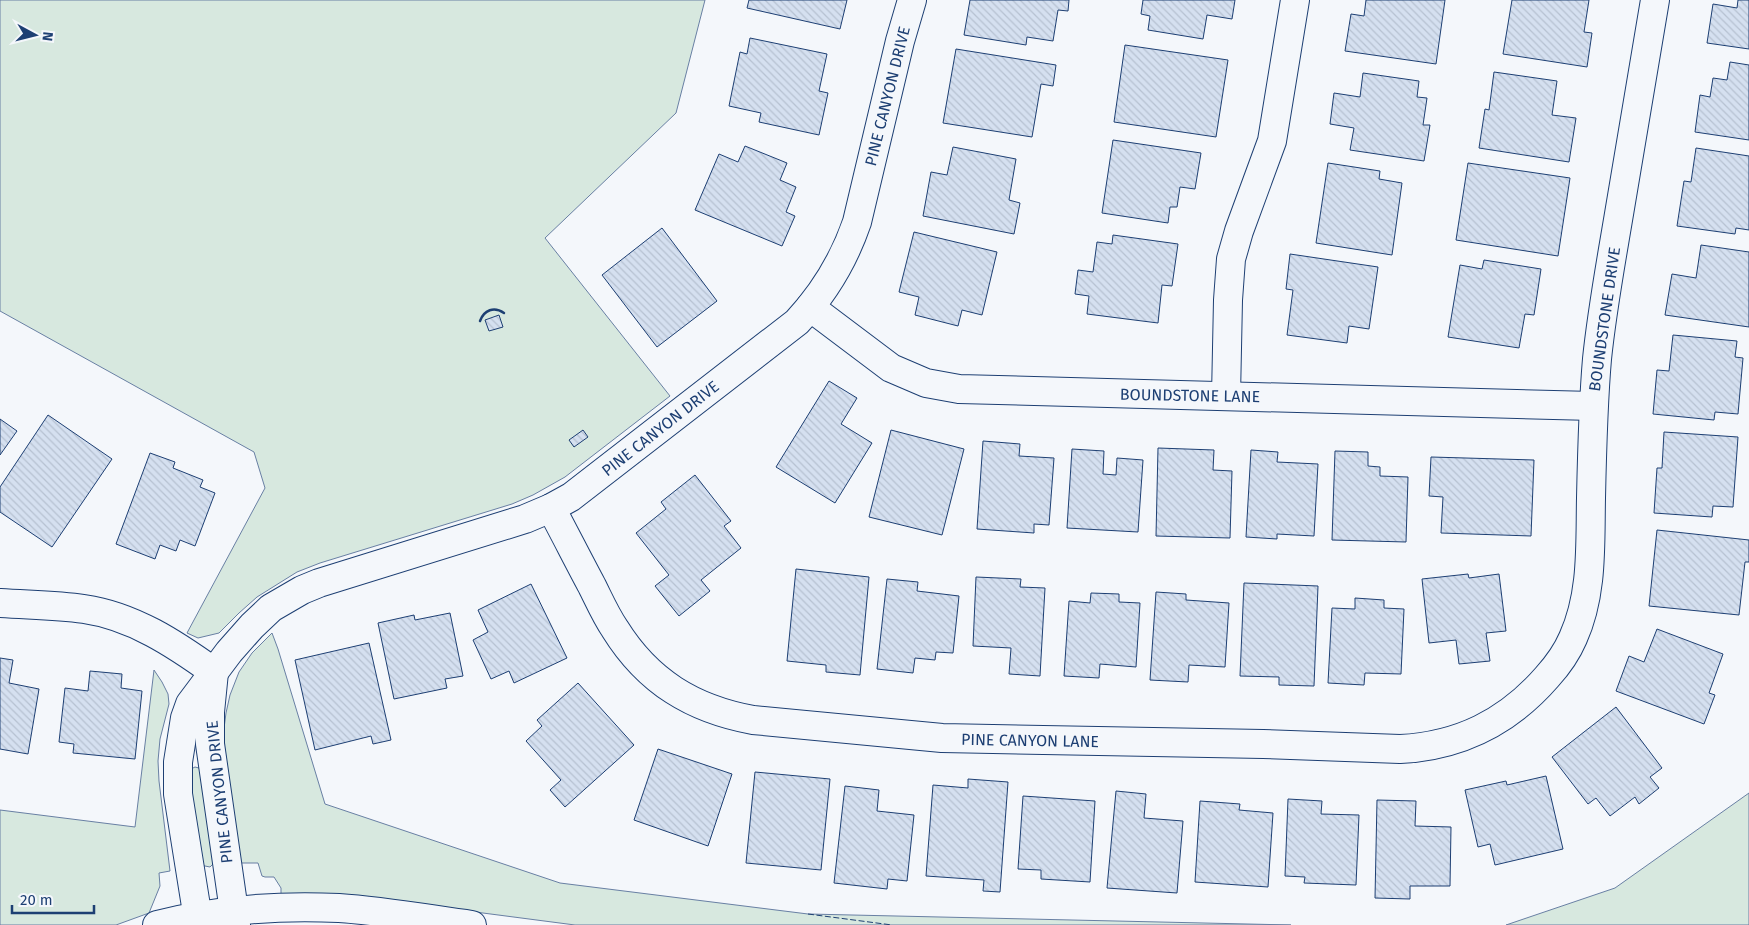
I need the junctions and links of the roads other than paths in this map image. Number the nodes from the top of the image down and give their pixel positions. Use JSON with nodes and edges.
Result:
{"nodes":[{"id":1,"x":912,"y":0,"type":"edge"},
{"id":2,"x":1295,"y":0,"type":"edge"},
{"id":3,"x":1655,"y":0,"type":"edge"},
{"id":4,"x":810,"y":307,"type":"junction"},
{"id":5,"x":1226,"y":396,"type":"junction"},
{"id":6,"x":1593,"y":406,"type":"junction"},
{"id":7,"x":551,"y":508,"type":"junction"},
{"id":8,"x":0,"y":603,"type":"edge"},
{"id":9,"x":1573,"y":640,"type":"joint"},
{"id":10,"x":214,"y":672,"type":"junction"},
{"id":11,"x":235,"y":918,"type":"edge"},
{"id":12,"x":198,"y":921,"type":"edge"},
{"id":13,"x":157,"y":925,"type":"edge"},
{"id":14,"x":472,"y":925,"type":"edge"}],
"edges":[{"from":1,"to":4,"type":"street","name":"PINE CANYON DRIVE"},
{"from":2,"to":5,"type":"street"},
{"from":3,"to":6,"type":"street","name":"BOUNDSTONE DRIVE"},
{"from":4,"to":5,"type":"street","name":"BOUNDSTONE LANE"},
{"from":4,"to":7,"type":"street","name":"PINE CANYON DRIVE"},
{"from":5,"to":6,"type":"street","name":"BOUNDSTONE LANE"},
{"from":6,"to":9,"type":"street","name":"BOUNDSTONE DRIVE"},
{"from":7,"to":9,"type":"street","name":"PINE CANYON LANE"},
{"from":7,"to":10,"type":"street","name":"PINE CANYON DRIVE"},
{"from":8,"to":10,"type":"street"},
{"from":10,"to":11,"type":"street","name":"PINE CANYON DRIVE"},
{"from":10,"to":12,"type":"street","name":"PINE CANYON DRIVE"},
{"from":11,"to":12,"type":"street"},
{"from":11,"to":14,"type":"street"},
{"from":12,"to":13,"type":"street"}]}
